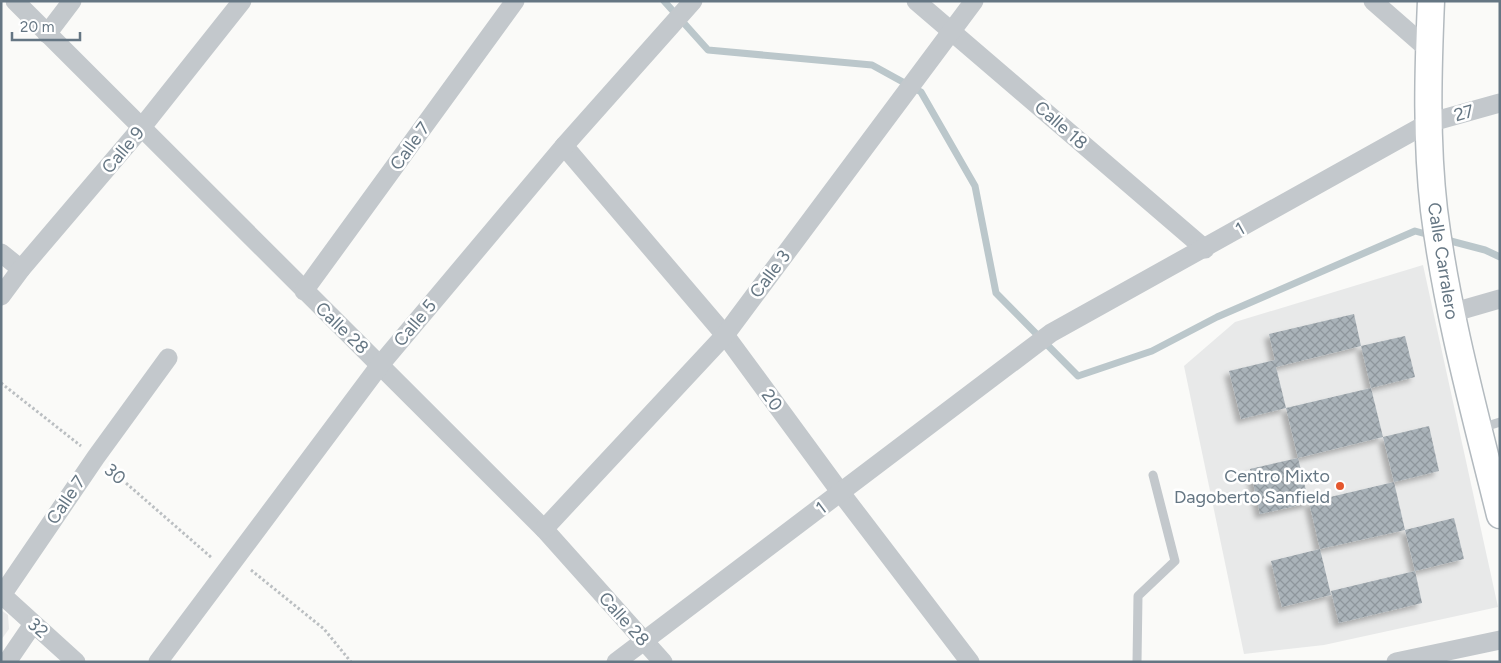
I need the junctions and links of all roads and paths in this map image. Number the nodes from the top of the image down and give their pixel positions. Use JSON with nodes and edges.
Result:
{"nodes":[{"id":1,"x":15,"y":1,"type":"edge"},
{"id":2,"x":72,"y":1,"type":"edge"},
{"id":3,"x":242,"y":1,"type":"edge"},
{"id":4,"x":516,"y":1,"type":"edge"},
{"id":5,"x":916,"y":1,"type":"edge"},
{"id":6,"x":974,"y":1,"type":"edge"},
{"id":7,"x":1373,"y":1,"type":"edge"},
{"id":8,"x":1430,"y":1,"type":"edge"},
{"id":9,"x":690,"y":4,"type":"edge"},
{"id":10,"x":951,"y":31,"type":"junction"},
{"id":11,"x":46,"y":34,"type":"junction"},
{"id":12,"x":1429,"y":50,"type":"junction"},
{"id":13,"x":1500,"y":103,"type":"edge"},
{"id":14,"x":1428,"y":123,"type":"junction"},
{"id":15,"x":142,"y":127,"type":"junction"},
{"id":16,"x":564,"y":146,"type":"junction"},
{"id":17,"x":1205,"y":249,"type":"junction"},
{"id":18,"x":1,"y":253,"type":"edge"},
{"id":19,"x":21,"y":270,"type":"junction"},
{"id":20,"x":304,"y":291,"type":"junction"},
{"id":21,"x":1,"y":296,"type":"edge"},
{"id":22,"x":1500,"y":299,"type":"edge"},
{"id":23,"x":1451,"y":313,"type":"junction"},
{"id":24,"x":725,"y":335,"type":"junction"},
{"id":25,"x":168,"y":358,"type":"dead end"},
{"id":26,"x":380,"y":365,"type":"junction"},
{"id":27,"x":1,"y":383,"type":"edge"},
{"id":28,"x":1489,"y":425,"type":"edge"},
{"id":29,"x":96,"y":457,"type":"junction"},
{"id":30,"x":1153,"y":475,"type":"dead end"},
{"id":31,"x":841,"y":493,"type":"junction"},
{"id":32,"x":1500,"y":515,"type":"edge"},
{"id":33,"x":544,"y":529,"type":"junction"},
{"id":34,"x":230,"y":563,"type":"junction"},
{"id":35,"x":1,"y":595,"type":"edge"},
{"id":36,"x":34,"y":624,"type":"junction"},
{"id":37,"x":644,"y":640,"type":"junction"},
{"id":38,"x":1500,"y":640,"type":"edge"},
{"id":39,"x":7,"y":662,"type":"edge"},
{"id":40,"x":76,"y":662,"type":"edge"},
{"id":41,"x":158,"y":662,"type":"edge"},
{"id":42,"x":351,"y":662,"type":"edge"},
{"id":43,"x":616,"y":662,"type":"edge"},
{"id":44,"x":663,"y":662,"type":"edge"},
{"id":45,"x":970,"y":662,"type":"edge"},
{"id":46,"x":1137,"y":662,"type":"edge"},
{"id":47,"x":1396,"y":662,"type":"edge"}],
"edges":[{"from":1,"to":11,"type":"street","name":"Calle 28"},
{"from":2,"to":11,"type":"street"},
{"from":3,"to":15,"type":"street","name":"Calle 9"},
{"from":4,"to":20,"type":"street","name":"Calle 7"},
{"from":5,"to":10,"type":"street","name":"Calle 18"},
{"from":6,"to":10,"type":"street","name":"Calle 3"},
{"from":7,"to":12,"type":"street"},
{"from":8,"to":12,"type":"street","name":"Calle Carralero"},
{"from":9,"to":16,"type":"street","name":"Calle 5"},
{"from":10,"to":17,"type":"street","name":"Calle 18"},
{"from":10,"to":24,"type":"street","name":"Calle 3"},
{"from":11,"to":15,"type":"street","name":"Calle 28"},
{"from":12,"to":14,"type":"street","name":"Calle Carralero"},
{"from":13,"to":14,"type":"street","name":"27"},
{"from":14,"to":17,"type":"street","name":"1"},
{"from":14,"to":23,"type":"street","name":"Calle Carralero"},
{"from":15,"to":19,"type":"street","name":"Calle 9"},
{"from":15,"to":20,"type":"street","name":"Calle 28"},
{"from":16,"to":24,"type":"street","name":"20"},
{"from":16,"to":26,"type":"street","name":"Calle 5"},
{"from":17,"to":31,"type":"street","name":"1"},
{"from":18,"to":19,"type":"street"},
{"from":19,"to":21,"type":"street","name":"Calle 9"},
{"from":20,"to":26,"type":"street","name":"Calle 28"},
{"from":22,"to":23,"type":"street"},
{"from":23,"to":28,"type":"street","name":"Calle Carralero"},
{"from":24,"to":31,"type":"street","name":"20"},
{"from":24,"to":33,"type":"street","name":"Calle 3"},
{"from":25,"to":29,"type":"street","name":"Calle 7"},
{"from":26,"to":33,"type":"street","name":"Calle 28"},
{"from":26,"to":34,"type":"street","name":"Calle 5"},
{"from":27,"to":29,"type":"path","name":"30"},
{"from":28,"to":32,"type":"street","name":"Calle Carralero"},
{"from":29,"to":34,"type":"path","name":"30"},
{"from":29,"to":35,"type":"street","name":"Calle 7"},
{"from":30,"to":46,"type":"lane"},
{"from":31,"to":37,"type":"street","name":"1"},
{"from":31,"to":45,"type":"street","name":"20"},
{"from":33,"to":37,"type":"street","name":"Calle 28"},
{"from":34,"to":41,"type":"street","name":"Calle 5"},
{"from":34,"to":42,"type":"path","name":"30"},
{"from":35,"to":36,"type":"street","name":"32"},
{"from":36,"to":39,"type":"street"},
{"from":36,"to":40,"type":"street","name":"32"},
{"from":37,"to":43,"type":"street","name":"1"},
{"from":37,"to":44,"type":"street","name":"Calle 28"},
{"from":38,"to":47,"type":"street"}]}
